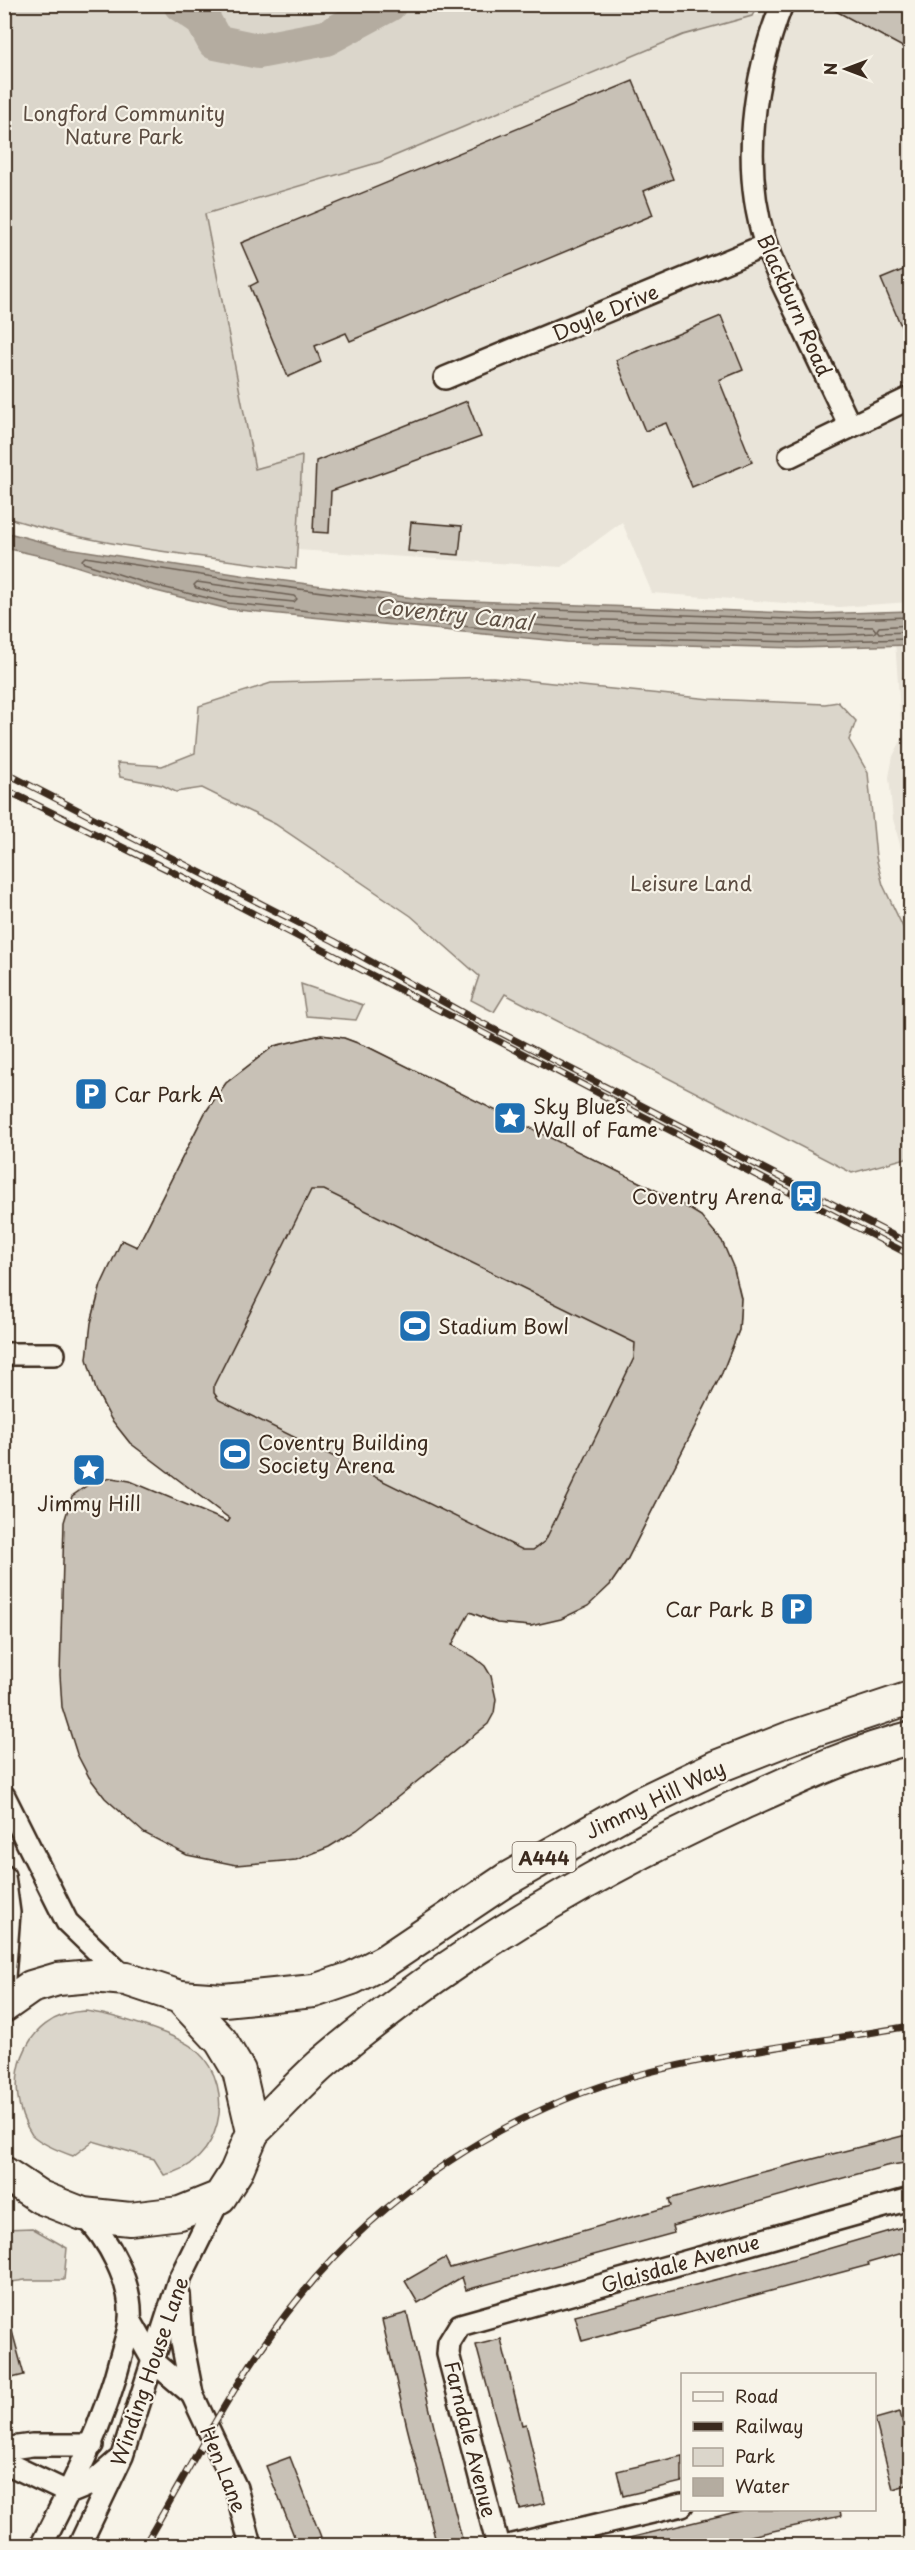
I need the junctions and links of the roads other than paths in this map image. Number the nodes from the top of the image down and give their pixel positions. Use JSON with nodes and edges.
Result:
{"nodes":[{"id":1,"x":782,"y":4,"type":"edge"},
{"id":2,"x":766,"y":245,"type":"junction"},
{"id":3,"x":445,"y":378,"type":"dead end"},
{"id":4,"x":910,"y":398,"type":"edge"},
{"id":5,"x":850,"y":426,"type":"junction"},
{"id":6,"x":790,"y":456,"type":"dead end"},
{"id":7,"x":4,"y":1354,"type":"edge"},
{"id":8,"x":54,"y":1354,"type":"dead end"},
{"id":9,"x":910,"y":1698,"type":"edge"},
{"id":10,"x":910,"y":1738,"type":"edge"},
{"id":11,"x":4,"y":1796,"type":"edge"},
{"id":12,"x":4,"y":1876,"type":"edge"},
{"id":13,"x":4,"y":1978,"type":"edge"},
{"id":14,"x":126,"y":1979,"type":"junction"},
{"id":15,"x":180,"y":1997,"type":"junction"},
{"id":16,"x":4,"y":2006,"type":"edge"},
{"id":17,"x":253,"y":2133,"type":"junction"},
{"id":18,"x":4,"y":2173,"type":"edge"},
{"id":19,"x":4,"y":2194,"type":"edge"},
{"id":20,"x":40,"y":2197,"type":"junction"},
{"id":21,"x":219,"y":2197,"type":"junction"},
{"id":22,"x":910,"y":2199,"type":"edge"},
{"id":23,"x":83,"y":2214,"type":"junction"},
{"id":24,"x":179,"y":2280,"type":"junction"},
{"id":25,"x":130,"y":2320,"type":"junction"},
{"id":26,"x":454,"y":2334,"type":"joint"},
{"id":27,"x":154,"y":2362,"type":"junction"},
{"id":28,"x":192,"y":2394,"type":"junction"},
{"id":29,"x":92,"y":2445,"type":"junction"},
{"id":30,"x":4,"y":2450,"type":"edge"},
{"id":31,"x":122,"y":2456,"type":"junction"},
{"id":32,"x":4,"y":2462,"type":"edge"},
{"id":33,"x":69,"y":2493,"type":"junction"},
{"id":34,"x":681,"y":2505,"type":"edge"},
{"id":35,"x":41,"y":2546,"type":"edge"},
{"id":36,"x":79,"y":2546,"type":"edge"},
{"id":37,"x":251,"y":2546,"type":"edge"},
{"id":38,"x":498,"y":2546,"type":"edge"},
{"id":39,"x":508,"y":2546,"type":"edge"}],
"edges":[{"from":1,"to":2,"type":"street","name":"Blackburn Road"},
{"from":2,"to":3,"type":"street","name":"Doyle Drive"},
{"from":2,"to":5,"type":"street","name":"Blackburn Road"},
{"from":4,"to":5,"type":"street"},
{"from":5,"to":6,"type":"street"},
{"from":7,"to":8,"type":"street"},
{"from":9,"to":15,"type":"highway","name":"Jimmy Hill Way","number":"A444"},
{"from":10,"to":17,"type":"highway","number":"A444"},
{"from":11,"to":14,"type":"street"},
{"from":12,"to":13,"type":"street"},
{"from":14,"to":15,"type":"highway"},
{"from":14,"to":16,"type":"highway"},
{"from":15,"to":17,"type":"highway"},
{"from":17,"to":21,"type":"highway"},
{"from":18,"to":20,"type":"highway"},
{"from":19,"to":20,"type":"highway"},
{"from":20,"to":23,"type":"highway"},
{"from":21,"to":23,"type":"highway"},
{"from":21,"to":24,"type":"street","name":"Winding House Lane"},
{"from":22,"to":26,"type":"street","name":"Glaisdale Avenue"},
{"from":23,"to":25,"type":"street","name":"Winding House Lane"},
{"from":24,"to":27,"type":"street","name":"Winding House Lane"},
{"from":24,"to":28,"type":"street","name":"Hen Lane"},
{"from":25,"to":27,"type":"street","name":"Hen Lane"},
{"from":25,"to":29,"type":"street","name":"Winding House Lane"},
{"from":26,"to":38,"type":"street","name":"Farndale Avenue"},
{"from":27,"to":28,"type":"street","name":"Hen Lane"},
{"from":27,"to":31,"type":"street","name":"Winding House Lane"},
{"from":28,"to":37,"type":"street","name":"Hen Lane"},
{"from":29,"to":30,"type":"street"},
{"from":29,"to":33,"type":"street","name":"Winding House Lane"},
{"from":31,"to":33,"type":"street"},
{"from":31,"to":36,"type":"street","name":"Winding House Lane"},
{"from":32,"to":33,"type":"street"},
{"from":33,"to":35,"type":"street","name":"Winding House Lane"},
{"from":34,"to":39,"type":"street"}]}
